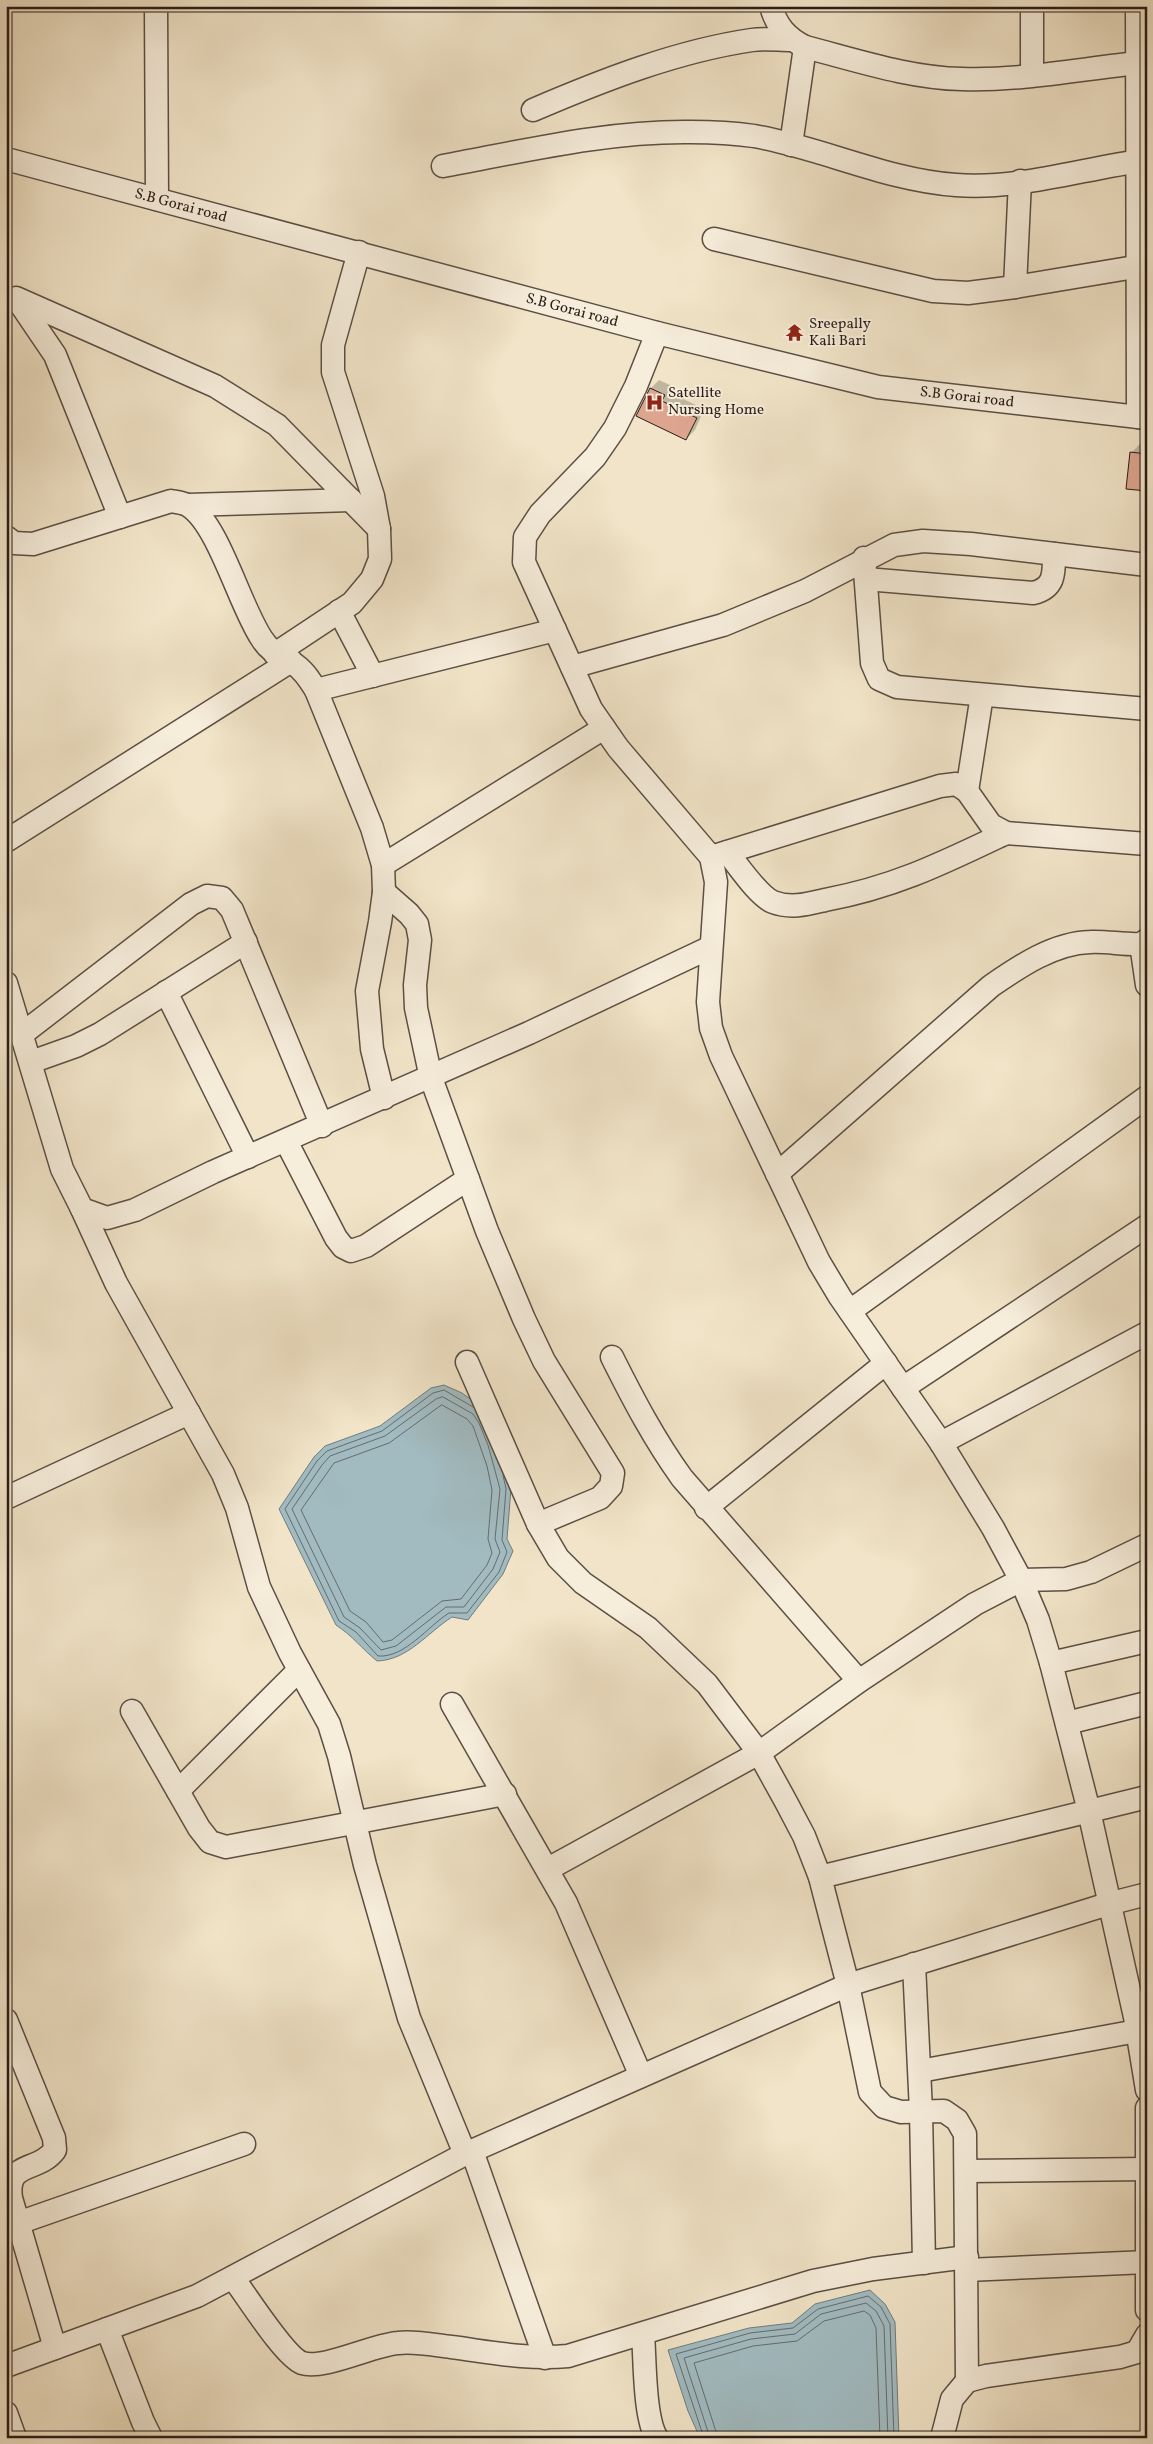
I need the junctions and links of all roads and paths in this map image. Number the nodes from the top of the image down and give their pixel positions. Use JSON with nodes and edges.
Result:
{"nodes":[{"id":1,"x":156,"y":6,"type":"edge"},
{"id":2,"x":771,"y":6,"type":"edge"},
{"id":3,"x":1032,"y":6,"type":"edge"},
{"id":4,"x":1137,"y":6,"type":"edge"},
{"id":5,"x":798,"y":43,"type":"junction"},
{"id":6,"x":1138,"y":63,"type":"junction"},
{"id":7,"x":1032,"y":75,"type":"junction"},
{"id":8,"x":533,"y":110,"type":"dead end"},
{"id":9,"x":791,"y":145,"type":"junction"},
{"id":10,"x":6,"y":159,"type":"edge"},
{"id":11,"x":1142,"y":161,"type":"edge"},
{"id":12,"x":443,"y":166,"type":"dead end"},
{"id":13,"x":1020,"y":181,"type":"junction"},
{"id":14,"x":157,"y":199,"type":"junction"},
{"id":15,"x":714,"y":239,"type":"dead end"},
{"id":16,"x":359,"y":252,"type":"junction"},
{"id":17,"x":1142,"y":265,"type":"edge"},
{"id":18,"x":1015,"y":288,"type":"junction"},
{"id":19,"x":11,"y":293,"type":"edge"},
{"id":20,"x":657,"y":333,"type":"junction"},
{"id":21,"x":1142,"y":417,"type":"edge"},
{"id":22,"x":351,"y":500,"type":"junction"},
{"id":23,"x":188,"y":505,"type":"junction"},
{"id":24,"x":120,"y":516,"type":"junction"},
{"id":25,"x":379,"y":529,"type":"junction"},
{"id":26,"x":6,"y":537,"type":"edge"},
{"id":27,"x":1054,"y":554,"type":"junction"},
{"id":28,"x":1147,"y":565,"type":"edge"},
{"id":29,"x":865,"y":569,"type":"junction"},
{"id":30,"x":339,"y":611,"type":"junction"},
{"id":31,"x":555,"y":630,"type":"junction"},
{"id":32,"x":283,"y":658,"type":"junction"},
{"id":33,"x":572,"y":667,"type":"junction"},
{"id":34,"x":373,"y":676,"type":"junction"},
{"id":35,"x":316,"y":690,"type":"junction"},
{"id":36,"x":982,"y":695,"type":"junction"},
{"id":37,"x":1147,"y":709,"type":"edge"},
{"id":38,"x":604,"y":728,"type":"junction"},
{"id":39,"x":967,"y":791,"type":"junction"},
{"id":40,"x":1006,"y":833,"type":"junction"},
{"id":41,"x":6,"y":841,"type":"edge"},
{"id":42,"x":1147,"y":844,"type":"edge"},
{"id":43,"x":720,"y":854,"type":"junction"},
{"id":44,"x":384,"y":865,"type":"junction"},
{"id":45,"x":384,"y":892,"type":"junction"},
{"id":46,"x":246,"y":942,"type":"junction"},
{"id":47,"x":1144,"y":942,"type":"edge"},
{"id":48,"x":710,"y":947,"type":"junction"},
{"id":49,"x":6,"y":983,"type":"edge"},
{"id":50,"x":1147,"y":985,"type":"edge"},
{"id":51,"x":166,"y":992,"type":"junction"},
{"id":52,"x":15,"y":1022,"type":"edge"},
{"id":53,"x":31,"y":1062,"type":"junction"},
{"id":54,"x":431,"y":1078,"type":"junction"},
{"id":55,"x":1147,"y":1097,"type":"edge"},
{"id":56,"x":384,"y":1098,"type":"junction"},
{"id":57,"x":322,"y":1126,"type":"junction"},
{"id":58,"x":286,"y":1141,"type":"junction"},
{"id":59,"x":248,"y":1157,"type":"junction"},
{"id":60,"x":777,"y":1174,"type":"junction"},
{"id":61,"x":468,"y":1179,"type":"junction"},
{"id":62,"x":82,"y":1209,"type":"junction"},
{"id":63,"x":1147,"y":1226,"type":"edge"},
{"id":64,"x":850,"y":1312,"type":"junction"},
{"id":65,"x":1147,"y":1333,"type":"edge"},
{"id":66,"x":612,"y":1357,"type":"dead end"},
{"id":67,"x":467,"y":1362,"type":"dead end"},
{"id":68,"x":886,"y":1363,"type":"junction"},
{"id":69,"x":903,"y":1388,"type":"junction"},
{"id":70,"x":189,"y":1413,"type":"junction"},
{"id":71,"x":941,"y":1443,"type":"junction"},
{"id":72,"x":6,"y":1498,"type":"edge"},
{"id":73,"x":706,"y":1508,"type":"junction"},
{"id":74,"x":538,"y":1524,"type":"junction"},
{"id":75,"x":1147,"y":1545,"type":"edge"},
{"id":76,"x":1021,"y":1580,"type":"junction"},
{"id":77,"x":1147,"y":1640,"type":"edge"},
{"id":78,"x":1052,"y":1663,"type":"junction"},
{"id":79,"x":299,"y":1670,"type":"junction"},
{"id":80,"x":859,"y":1680,"type":"junction"},
{"id":81,"x":1147,"y":1703,"type":"edge"},
{"id":82,"x":452,"y":1704,"type":"dead end"},
{"id":83,"x":132,"y":1711,"type":"dead end"},
{"id":84,"x":1067,"y":1723,"type":"junction"},
{"id":85,"x":759,"y":1753,"type":"junction"},
{"id":86,"x":178,"y":1791,"type":"junction"},
{"id":87,"x":505,"y":1794,"type":"junction"},
{"id":88,"x":1147,"y":1797,"type":"edge"},
{"id":89,"x":1089,"y":1811,"type":"junction"},
{"id":90,"x":355,"y":1823,"type":"junction"},
{"id":91,"x":548,"y":1869,"type":"junction"},
{"id":92,"x":820,"y":1877,"type":"junction"},
{"id":93,"x":1147,"y":1894,"type":"edge"},
{"id":94,"x":1108,"y":1904,"type":"junction"},
{"id":95,"x":914,"y":1964,"type":"junction"},
{"id":96,"x":848,"y":1984,"type":"junction"},
{"id":97,"x":1139,"y":2020,"type":"edge"},
{"id":98,"x":9,"y":2034,"type":"edge"},
{"id":99,"x":920,"y":2071,"type":"junction"},
{"id":100,"x":641,"y":2076,"type":"junction"},
{"id":101,"x":1147,"y":2090,"type":"edge"},
{"id":102,"x":1147,"y":2108,"type":"edge"},
{"id":103,"x":921,"y":2111,"type":"junction"},
{"id":104,"x":244,"y":2144,"type":"dead end"},
{"id":105,"x":469,"y":2152,"type":"junction"},
{"id":106,"x":1146,"y":2169,"type":"edge"},
{"id":107,"x":966,"y":2171,"type":"junction"},
{"id":108,"x":8,"y":2199,"type":"edge"},
{"id":109,"x":18,"y":2223,"type":"junction"},
{"id":110,"x":1146,"y":2262,"type":"edge"},
{"id":111,"x":924,"y":2263,"type":"junction"},
{"id":112,"x":967,"y":2264,"type":"junction"},
{"id":113,"x":234,"y":2278,"type":"junction"},
{"id":114,"x":1147,"y":2310,"type":"edge"},
{"id":115,"x":107,"y":2329,"type":"junction"},
{"id":116,"x":643,"y":2334,"type":"junction"},
{"id":117,"x":1143,"y":2346,"type":"edge"},
{"id":118,"x":55,"y":2348,"type":"junction"},
{"id":119,"x":545,"y":2358,"type":"junction"},
{"id":120,"x":6,"y":2366,"type":"edge"},
{"id":121,"x":967,"y":2381,"type":"junction"},
{"id":122,"x":6,"y":2413,"type":"edge"},
{"id":123,"x":648,"y":2436,"type":"edge"},
{"id":124,"x":15,"y":2438,"type":"edge"},
{"id":125,"x":151,"y":2438,"type":"edge"},
{"id":126,"x":942,"y":2438,"type":"edge"}],
"edges":[{"from":1,"to":14,"type":"street"},
{"from":2,"to":5,"type":"street"},
{"from":3,"to":7,"type":"street"},
{"from":4,"to":6,"type":"street"},
{"from":5,"to":7,"type":"street"},
{"from":5,"to":8,"type":"street"},
{"from":5,"to":9,"type":"street"},
{"from":6,"to":7,"type":"street"},
{"from":6,"to":11,"type":"street"},
{"from":9,"to":12,"type":"street"},
{"from":9,"to":13,"type":"street"},
{"from":10,"to":14,"type":"street","name":"S.B Gorai road"},
{"from":11,"to":13,"type":"street"},
{"from":11,"to":17,"type":"street"},
{"from":13,"to":18,"type":"street"},
{"from":14,"to":16,"type":"street","name":"S.B Gorai road"},
{"from":15,"to":18,"type":"street"},
{"from":16,"to":20,"type":"street","name":"S.B Gorai road"},
{"from":16,"to":25,"type":"street"},
{"from":17,"to":18,"type":"street"},
{"from":17,"to":21,"type":"street"},
{"from":19,"to":22,"type":"street"},
{"from":19,"to":24,"type":"street"},
{"from":20,"to":21,"type":"street","name":"S.B Gorai road"},
{"from":20,"to":31,"type":"street"},
{"from":22,"to":23,"type":"street"},
{"from":22,"to":25,"type":"street"},
{"from":23,"to":24,"type":"street"},
{"from":23,"to":32,"type":"street"},
{"from":24,"to":26,"type":"street"},
{"from":25,"to":30,"type":"street"},
{"from":27,"to":28,"type":"street"},
{"from":27,"to":29,"type":"street"},
{"from":27,"to":29,"type":"street"},
{"from":29,"to":33,"type":"street"},
{"from":29,"to":36,"type":"street"},
{"from":30,"to":32,"type":"street"},
{"from":30,"to":34,"type":"street"},
{"from":31,"to":33,"type":"street"},
{"from":31,"to":34,"type":"street"},
{"from":32,"to":35,"type":"street"},
{"from":32,"to":41,"type":"street"},
{"from":33,"to":38,"type":"street"},
{"from":34,"to":35,"type":"street"},
{"from":35,"to":44,"type":"street"},
{"from":36,"to":37,"type":"street"},
{"from":36,"to":39,"type":"street"},
{"from":38,"to":43,"type":"street"},
{"from":38,"to":44,"type":"street"},
{"from":39,"to":40,"type":"street"},
{"from":39,"to":43,"type":"street"},
{"from":40,"to":42,"type":"street"},
{"from":40,"to":43,"type":"street"},
{"from":43,"to":48,"type":"street"},
{"from":44,"to":45,"type":"street"},
{"from":45,"to":54,"type":"street"},
{"from":45,"to":56,"type":"street"},
{"from":46,"to":51,"type":"street"},
{"from":46,"to":52,"type":"street"},
{"from":46,"to":57,"type":"street"},
{"from":47,"to":50,"type":"street"},
{"from":47,"to":60,"type":"street"},
{"from":48,"to":54,"type":"street"},
{"from":48,"to":60,"type":"street"},
{"from":49,"to":52,"type":"street"},
{"from":51,"to":53,"type":"street"},
{"from":51,"to":59,"type":"street"},
{"from":52,"to":53,"type":"street"},
{"from":53,"to":62,"type":"street"},
{"from":54,"to":56,"type":"street"},
{"from":54,"to":61,"type":"street"},
{"from":55,"to":64,"type":"street"},
{"from":56,"to":57,"type":"street"},
{"from":57,"to":58,"type":"street"},
{"from":58,"to":59,"type":"street"},
{"from":58,"to":61,"type":"street"},
{"from":59,"to":62,"type":"street"},
{"from":60,"to":64,"type":"street"},
{"from":61,"to":74,"type":"street"},
{"from":62,"to":70,"type":"street"},
{"from":63,"to":69,"type":"street"},
{"from":64,"to":68,"type":"street"},
{"from":65,"to":71,"type":"street"},
{"from":66,"to":73,"type":"street"},
{"from":67,"to":74,"type":"street"},
{"from":68,"to":69,"type":"street"},
{"from":68,"to":73,"type":"street"},
{"from":69,"to":71,"type":"street"},
{"from":70,"to":72,"type":"street"},
{"from":70,"to":79,"type":"street"},
{"from":71,"to":76,"type":"street"},
{"from":73,"to":80,"type":"street"},
{"from":74,"to":85,"type":"street"},
{"from":75,"to":76,"type":"street"},
{"from":76,"to":78,"type":"street"},
{"from":76,"to":80,"type":"street"},
{"from":77,"to":78,"type":"street"},
{"from":78,"to":84,"type":"street"},
{"from":79,"to":86,"type":"street"},
{"from":79,"to":90,"type":"street"},
{"from":80,"to":85,"type":"street"},
{"from":81,"to":84,"type":"street"},
{"from":82,"to":87,"type":"street"},
{"from":83,"to":86,"type":"street"},
{"from":84,"to":89,"type":"street"},
{"from":85,"to":91,"type":"street"},
{"from":85,"to":92,"type":"street"},
{"from":86,"to":90,"type":"street"},
{"from":87,"to":90,"type":"street"},
{"from":87,"to":91,"type":"street"},
{"from":88,"to":89,"type":"street"},
{"from":89,"to":92,"type":"street"},
{"from":89,"to":94,"type":"street"},
{"from":90,"to":105,"type":"street"},
{"from":91,"to":100,"type":"street"},
{"from":92,"to":96,"type":"street"},
{"from":93,"to":94,"type":"street"},
{"from":94,"to":95,"type":"street"},
{"from":94,"to":97,"type":"street"},
{"from":95,"to":96,"type":"street"},
{"from":95,"to":99,"type":"street"},
{"from":96,"to":100,"type":"street"},
{"from":96,"to":103,"type":"street"},
{"from":97,"to":99,"type":"street"},
{"from":97,"to":101,"type":"street"},
{"from":98,"to":108,"type":"street"},
{"from":99,"to":103,"type":"street"},
{"from":100,"to":105,"type":"street"},
{"from":102,"to":106,"type":"street"},
{"from":103,"to":107,"type":"street"},
{"from":103,"to":111,"type":"street"},
{"from":104,"to":109,"type":"street"},
{"from":105,"to":113,"type":"street"},
{"from":105,"to":119,"type":"street"},
{"from":106,"to":107,"type":"street"},
{"from":106,"to":110,"type":"street"},
{"from":107,"to":112,"type":"street"},
{"from":108,"to":109,"type":"street"},
{"from":109,"to":118,"type":"street"},
{"from":110,"to":112,"type":"street"},
{"from":110,"to":114,"type":"street"},
{"from":111,"to":112,"type":"street"},
{"from":111,"to":116,"type":"street"},
{"from":112,"to":121,"type":"street"},
{"from":113,"to":115,"type":"street"},
{"from":113,"to":119,"type":"street"},
{"from":115,"to":118,"type":"street"},
{"from":115,"to":125,"type":"street"},
{"from":116,"to":119,"type":"street"},
{"from":116,"to":123,"type":"street"},
{"from":117,"to":121,"type":"street"},
{"from":118,"to":120,"type":"street"},
{"from":121,"to":126,"type":"street"},
{"from":122,"to":124,"type":"street"}]}
